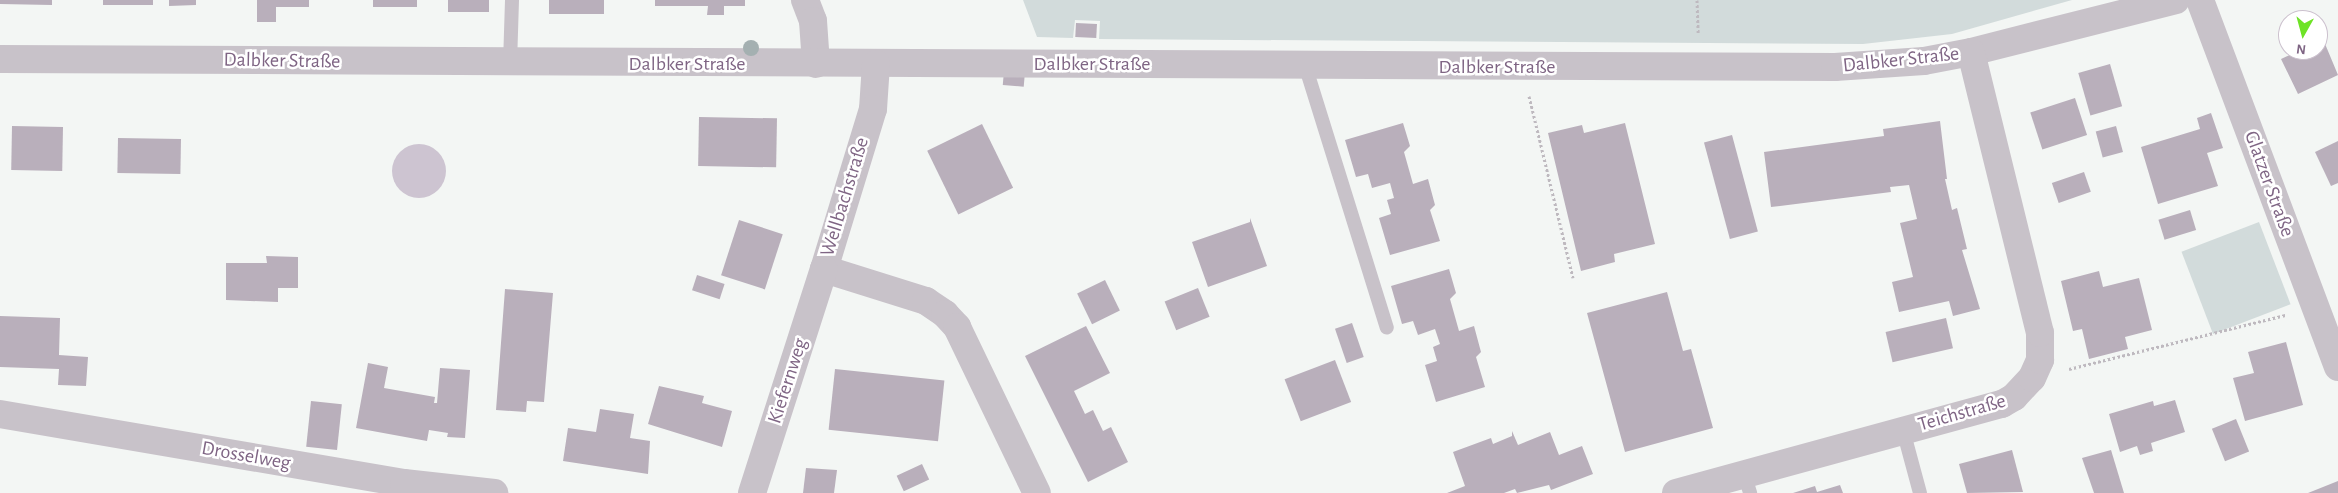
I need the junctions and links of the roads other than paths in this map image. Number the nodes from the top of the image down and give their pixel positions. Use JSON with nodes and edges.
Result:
{"nodes":[{"id":1,"x":512,"y":0,"type":"edge"},
{"id":2,"x":805,"y":0,"type":"edge"},
{"id":3,"x":2176,"y":0,"type":"edge"},
{"id":4,"x":2200,"y":0,"type":"edge"},
{"id":5,"x":1971,"y":52,"type":"junction"},
{"id":6,"x":0,"y":59,"type":"edge"},
{"id":7,"x":510,"y":64,"type":"junction"},
{"id":8,"x":816,"y":64,"type":"junction"},
{"id":9,"x":876,"y":64,"type":"junction"},
{"id":10,"x":1305,"y":65,"type":"junction"},
{"id":11,"x":824,"y":269,"type":"junction"},
{"id":12,"x":1387,"y":328,"type":"dead end"},
{"id":13,"x":2338,"y":367,"type":"edge"},
{"id":14,"x":0,"y":414,"type":"edge"},
{"id":15,"x":1903,"y":430,"type":"junction"},
{"id":16,"x":1747,"y":483,"type":"edge"},
{"id":17,"x":494,"y":493,"type":"edge"},
{"id":18,"x":752,"y":493,"type":"edge"},
{"id":19,"x":1037,"y":493,"type":"edge"},
{"id":20,"x":1676,"y":493,"type":"edge"},
{"id":21,"x":1920,"y":493,"type":"edge"}],
"edges":[{"from":1,"to":7,"type":"lane"},
{"from":2,"to":8,"type":"street"},
{"from":3,"to":5,"type":"street","name":"Dalbker Straße"},
{"from":4,"to":13,"type":"street","name":"Glatzer Straße"},
{"from":5,"to":10,"type":"street","name":"Dalbker Straße"},
{"from":5,"to":15,"type":"street","name":"Teichstraße"},
{"from":6,"to":7,"type":"street","name":"Dalbker Straße"},
{"from":7,"to":8,"type":"street","name":"Dalbker Straße"},
{"from":8,"to":9,"type":"street","name":"Dalbker Straße"},
{"from":9,"to":10,"type":"street","name":"Dalbker Straße"},
{"from":9,"to":11,"type":"street","name":"Wellbachstraße"},
{"from":10,"to":12,"type":"lane"},
{"from":11,"to":18,"type":"street","name":"Kiefernweg"},
{"from":11,"to":19,"type":"street","name":"Wellbachstraße"},
{"from":14,"to":17,"type":"street","name":"Drosselweg"},
{"from":15,"to":16,"type":"street","name":"Teichstraße"},
{"from":15,"to":21,"type":"lane"},
{"from":16,"to":20,"type":"street","name":"Teichstraße"}]}
